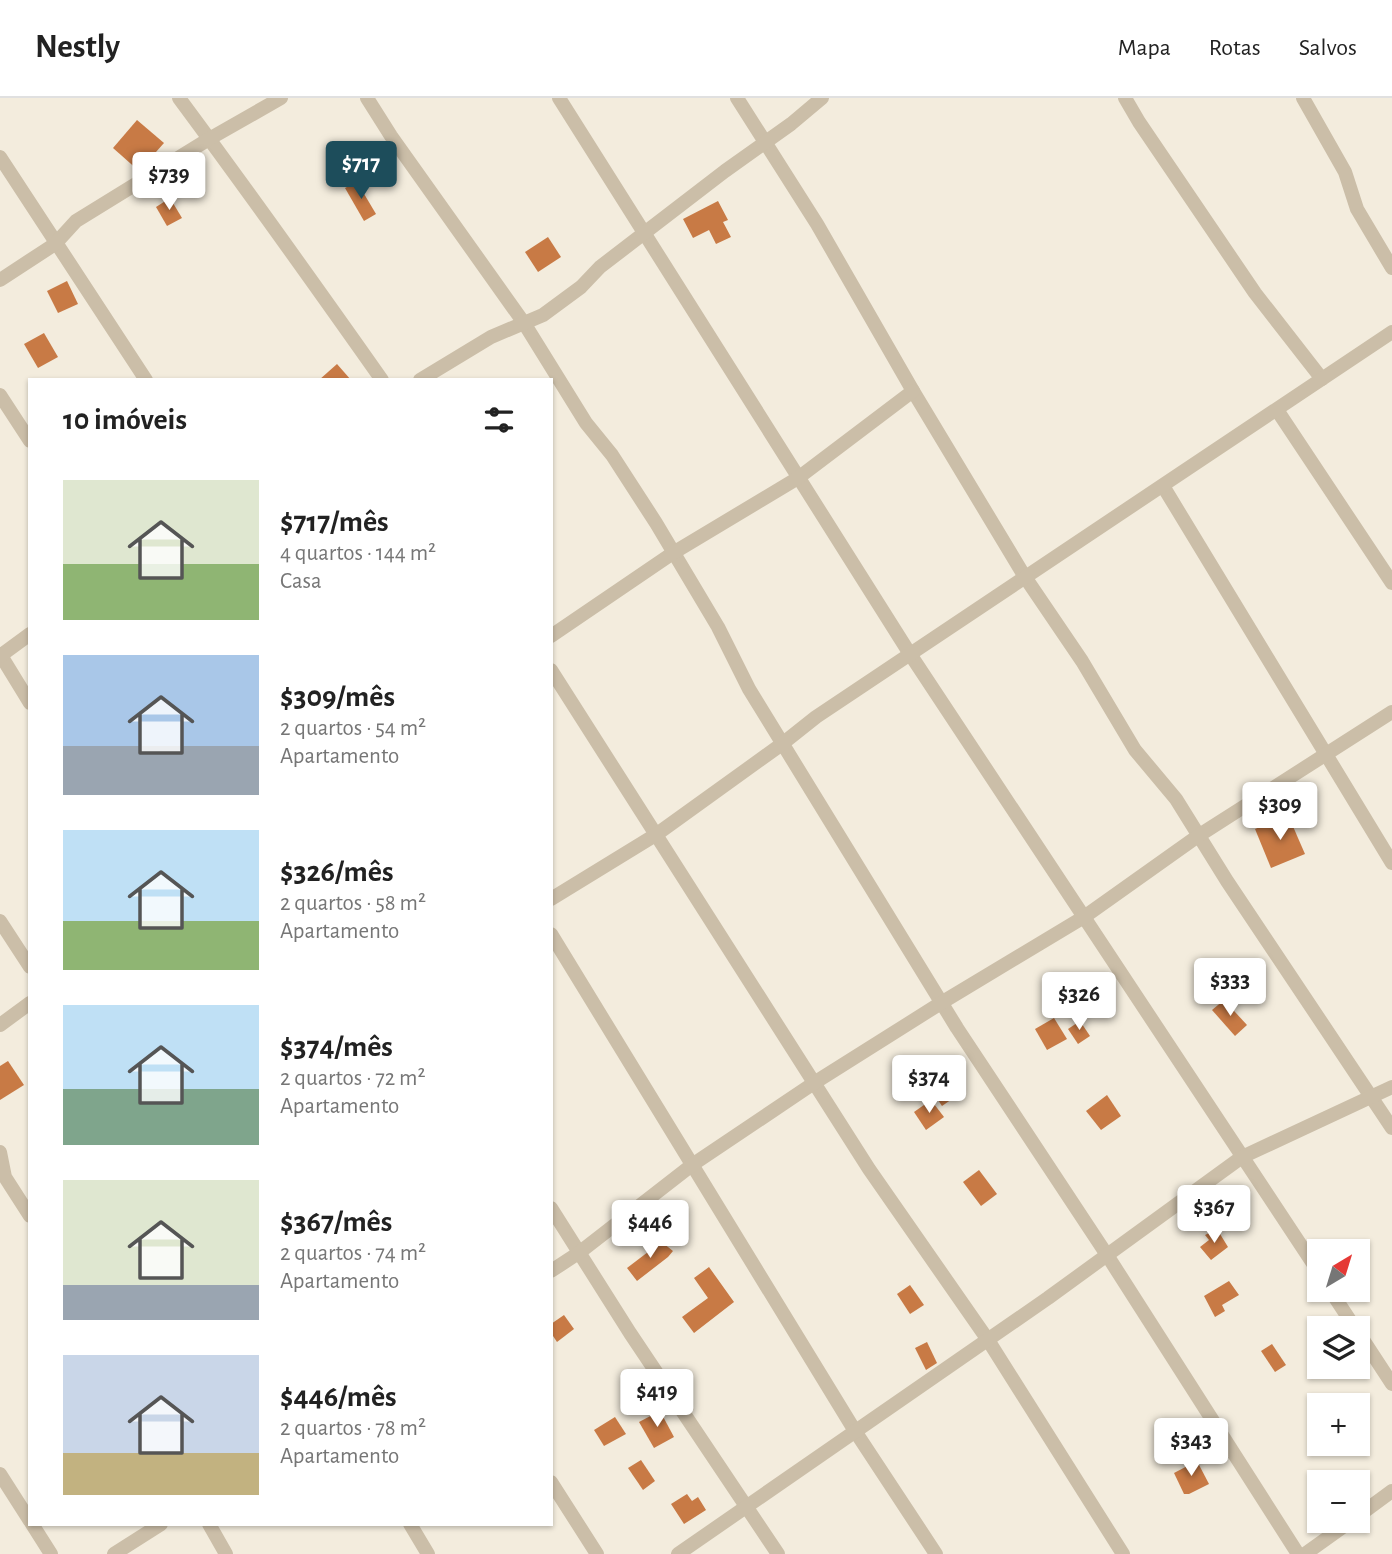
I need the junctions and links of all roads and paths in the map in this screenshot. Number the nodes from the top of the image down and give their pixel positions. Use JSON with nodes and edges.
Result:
{"nodes":[{"id":1,"x":179,"y":98,"type":"edge"},
{"id":2,"x":281,"y":98,"type":"edge"},
{"id":3,"x":368,"y":98,"type":"edge"},
{"id":4,"x":559,"y":98,"type":"edge"},
{"id":5,"x":737,"y":98,"type":"edge"},
{"id":6,"x":822,"y":98,"type":"edge"},
{"id":7,"x":1125,"y":98,"type":"edge"},
{"id":8,"x":1303,"y":98,"type":"edge"},
{"id":9,"x":209,"y":139,"type":"junction"},
{"id":10,"x":765,"y":142,"type":"junction"},
{"id":11,"x":0,"y":157,"type":"edge"},
{"id":12,"x":643,"y":233,"type":"junction"},
{"id":13,"x":55,"y":244,"type":"junction"},
{"id":14,"x":1392,"y":268,"type":"edge"},
{"id":15,"x":0,"y":280,"type":"edge"},
{"id":16,"x":524,"y":323,"type":"junction"},
{"id":17,"x":1392,"y":332,"type":"edge"},
{"id":18,"x":145,"y":378,"type":"edge"},
{"id":19,"x":381,"y":378,"type":"edge"},
{"id":20,"x":423,"y":378,"type":"edge"},
{"id":21,"x":1322,"y":379,"type":"junction"},
{"id":22,"x":913,"y":391,"type":"junction"},
{"id":23,"x":0,"y":396,"type":"edge"},
{"id":24,"x":1277,"y":410,"type":"junction"},
{"id":25,"x":28,"y":438,"type":"edge"},
{"id":26,"x":798,"y":478,"type":"junction"},
{"id":27,"x":1163,"y":486,"type":"junction"},
{"id":28,"x":673,"y":553,"type":"junction"},
{"id":29,"x":1025,"y":577,"type":"junction"},
{"id":30,"x":1392,"y":583,"type":"edge"},
{"id":31,"x":28,"y":635,"type":"edge"},
{"id":32,"x":553,"y":635,"type":"edge"},
{"id":33,"x":910,"y":654,"type":"junction"},
{"id":34,"x":0,"y":655,"type":"edge"},
{"id":35,"x":553,"y":673,"type":"edge"},
{"id":36,"x":28,"y":700,"type":"edge"},
{"id":37,"x":1392,"y":712,"type":"edge"},
{"id":38,"x":782,"y":744,"type":"junction"},
{"id":39,"x":1326,"y":755,"type":"junction"},
{"id":40,"x":657,"y":834,"type":"junction"},
{"id":41,"x":1198,"y":836,"type":"junction"},
{"id":42,"x":1392,"y":863,"type":"edge"},
{"id":43,"x":553,"y":898,"type":"edge"},
{"id":44,"x":1084,"y":917,"type":"junction"},
{"id":45,"x":0,"y":920,"type":"edge"},
{"id":46,"x":553,"y":937,"type":"edge"},
{"id":47,"x":28,"y":964,"type":"edge"},
{"id":48,"x":941,"y":1003,"type":"junction"},
{"id":49,"x":28,"y":1004,"type":"edge"},
{"id":50,"x":0,"y":1025,"type":"edge"},
{"id":51,"x":814,"y":1083,"type":"junction"},
{"id":52,"x":1392,"y":1087,"type":"edge"},
{"id":53,"x":1371,"y":1097,"type":"junction"},
{"id":54,"x":1392,"y":1128,"type":"edge"},
{"id":55,"x":0,"y":1152,"type":"edge"},
{"id":56,"x":1242,"y":1157,"type":"junction"},
{"id":57,"x":692,"y":1165,"type":"junction"},
{"id":58,"x":2,"y":1179,"type":"edge"},
{"id":59,"x":553,"y":1212,"type":"edge"},
{"id":60,"x":28,"y":1213,"type":"edge"},
{"id":61,"x":580,"y":1252,"type":"junction"},
{"id":62,"x":1307,"y":1254,"type":"edge"},
{"id":63,"x":1107,"y":1255,"type":"junction"},
{"id":64,"x":553,"y":1270,"type":"edge"},
{"id":65,"x":988,"y":1340,"type":"junction"},
{"id":66,"x":1370,"y":1350,"type":"edge"},
{"id":67,"x":1392,"y":1384,"type":"edge"},
{"id":68,"x":855,"y":1432,"type":"junction"},
{"id":69,"x":0,"y":1474,"type":"edge"},
{"id":70,"x":553,"y":1485,"type":"edge"},
{"id":71,"x":1392,"y":1491,"type":"edge"},
{"id":72,"x":747,"y":1507,"type":"junction"},
{"id":73,"x":1370,"y":1507,"type":"edge"},
{"id":74,"x":28,"y":1517,"type":"edge"},
{"id":75,"x":34,"y":1526,"type":"edge"},
{"id":76,"x":158,"y":1526,"type":"edge"},
{"id":77,"x":210,"y":1526,"type":"edge"},
{"id":78,"x":411,"y":1526,"type":"edge"},
{"id":79,"x":1334,"y":1533,"type":"edge"},
{"id":80,"x":51,"y":1554,"type":"edge"},
{"id":81,"x":114,"y":1554,"type":"edge"},
{"id":82,"x":226,"y":1554,"type":"edge"},
{"id":83,"x":428,"y":1554,"type":"edge"},
{"id":84,"x":597,"y":1554,"type":"edge"},
{"id":85,"x":678,"y":1554,"type":"edge"},
{"id":86,"x":778,"y":1554,"type":"edge"},
{"id":87,"x":936,"y":1554,"type":"edge"},
{"id":88,"x":1123,"y":1554,"type":"edge"},
{"id":89,"x":1298,"y":1554,"type":"edge"},
{"id":90,"x":1305,"y":1554,"type":"edge"}],
"edges":[{"from":1,"to":9,"type":"street"},
{"from":2,"to":9,"type":"street"},
{"from":3,"to":16,"type":"street"},
{"from":4,"to":12,"type":"street"},
{"from":5,"to":10,"type":"street"},
{"from":6,"to":10,"type":"street"},
{"from":7,"to":21,"type":"street"},
{"from":8,"to":14,"type":"street"},
{"from":9,"to":13,"type":"street"},
{"from":9,"to":19,"type":"street"},
{"from":10,"to":12,"type":"street"},
{"from":10,"to":22,"type":"street"},
{"from":11,"to":13,"type":"street"},
{"from":12,"to":16,"type":"street"},
{"from":12,"to":26,"type":"street"},
{"from":13,"to":15,"type":"street"},
{"from":13,"to":18,"type":"street"},
{"from":16,"to":20,"type":"street"},
{"from":16,"to":28,"type":"street"},
{"from":17,"to":21,"type":"street"},
{"from":21,"to":24,"type":"street"},
{"from":22,"to":26,"type":"street"},
{"from":22,"to":29,"type":"street"},
{"from":23,"to":25,"type":"street"},
{"from":24,"to":27,"type":"street"},
{"from":24,"to":30,"type":"street"},
{"from":26,"to":28,"type":"street"},
{"from":26,"to":33,"type":"street"},
{"from":27,"to":29,"type":"street"},
{"from":27,"to":39,"type":"street"},
{"from":28,"to":32,"type":"street"},
{"from":28,"to":38,"type":"street"},
{"from":29,"to":33,"type":"street"},
{"from":29,"to":41,"type":"street"},
{"from":31,"to":34,"type":"street"},
{"from":33,"to":38,"type":"street"},
{"from":33,"to":44,"type":"street"},
{"from":34,"to":36,"type":"street"},
{"from":35,"to":40,"type":"street"},
{"from":37,"to":39,"type":"street"},
{"from":38,"to":40,"type":"street"},
{"from":38,"to":48,"type":"street"},
{"from":39,"to":41,"type":"street"},
{"from":39,"to":42,"type":"street"},
{"from":40,"to":43,"type":"street"},
{"from":40,"to":51,"type":"street"},
{"from":41,"to":44,"type":"street"},
{"from":41,"to":53,"type":"street"},
{"from":44,"to":48,"type":"street"},
{"from":44,"to":56,"type":"street"},
{"from":45,"to":47,"type":"street"},
{"from":46,"to":57,"type":"street"},
{"from":48,"to":51,"type":"street"},
{"from":48,"to":63,"type":"street"},
{"from":49,"to":50,"type":"street"},
{"from":51,"to":57,"type":"street"},
{"from":51,"to":65,"type":"street"},
{"from":52,"to":53,"type":"street"},
{"from":53,"to":54,"type":"street"},
{"from":53,"to":56,"type":"street"},
{"from":55,"to":58,"type":"street"},
{"from":56,"to":62,"type":"street"},
{"from":56,"to":63,"type":"street"},
{"from":57,"to":61,"type":"street"},
{"from":57,"to":68,"type":"street"},
{"from":58,"to":60,"type":"street"},
{"from":59,"to":61,"type":"street"},
{"from":61,"to":64,"type":"street"},
{"from":61,"to":72,"type":"street"},
{"from":63,"to":65,"type":"street"},
{"from":63,"to":89,"type":"street"},
{"from":65,"to":68,"type":"street"},
{"from":65,"to":88,"type":"street"},
{"from":66,"to":67,"type":"street"},
{"from":68,"to":72,"type":"street"},
{"from":68,"to":87,"type":"street"},
{"from":69,"to":74,"type":"street"},
{"from":70,"to":84,"type":"street"},
{"from":71,"to":73,"type":"street"},
{"from":72,"to":85,"type":"street"},
{"from":72,"to":86,"type":"street"},
{"from":75,"to":80,"type":"street"},
{"from":76,"to":81,"type":"street"},
{"from":77,"to":82,"type":"street"},
{"from":78,"to":83,"type":"street"},
{"from":79,"to":90,"type":"street"}]}
